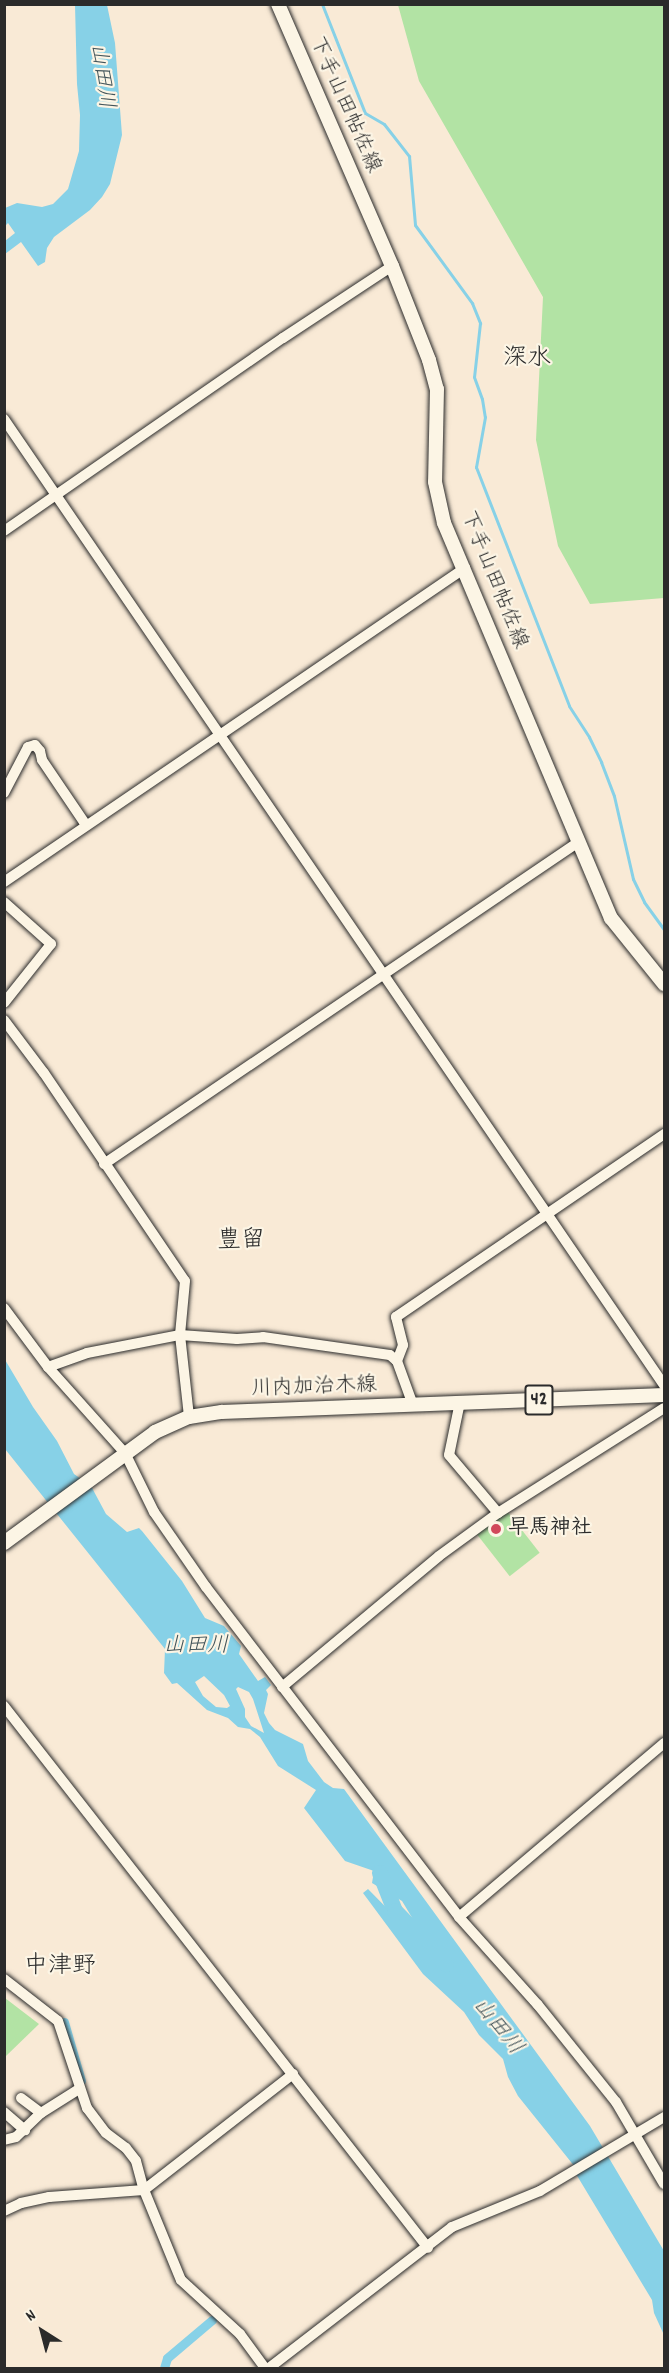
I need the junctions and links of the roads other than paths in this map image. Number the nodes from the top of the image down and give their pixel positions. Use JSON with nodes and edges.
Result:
{"nodes":[{"id":1,"x":278,"y":4,"type":"edge"},
{"id":2,"x":392,"y":267,"type":"junction"},
{"id":3,"x":4,"y":419,"type":"edge"},
{"id":4,"x":56,"y":495,"type":"junction"},
{"id":5,"x":4,"y":531,"type":"edge"},
{"id":6,"x":465,"y":568,"type":"junction"},
{"id":7,"x":220,"y":735,"type":"junction"},
{"id":8,"x":4,"y":793,"type":"edge"},
{"id":9,"x":86,"y":825,"type":"junction"},
{"id":10,"x":579,"y":841,"type":"junction"},
{"id":11,"x":4,"y":882,"type":"edge"},
{"id":12,"x":4,"y":902,"type":"edge"},
{"id":13,"x":382,"y":973,"type":"junction"},
{"id":14,"x":664,"y":984,"type":"edge"},
{"id":15,"x":4,"y":1003,"type":"edge"},
{"id":16,"x":4,"y":1020,"type":"edge"},
{"id":17,"x":664,"y":1134,"type":"edge"},
{"id":18,"x":104,"y":1164,"type":"junction"},
{"id":19,"x":548,"y":1214,"type":"junction"},
{"id":20,"x":4,"y":1308,"type":"edge"},
{"id":21,"x":180,"y":1335,"type":"junction"},
{"id":22,"x":397,"y":1361,"type":"junction"},
{"id":23,"x":48,"y":1367,"type":"junction"},
{"id":24,"x":664,"y":1385,"type":"edge"},
{"id":25,"x":664,"y":1395,"type":"edge"},
{"id":26,"x":460,"y":1402,"type":"junction"},
{"id":27,"x":413,"y":1405,"type":"junction"},
{"id":28,"x":664,"y":1408,"type":"edge"},
{"id":29,"x":189,"y":1417,"type":"junction"},
{"id":30,"x":123,"y":1455,"type":"junction"},
{"id":31,"x":498,"y":1514,"type":"junction"},
{"id":32,"x":4,"y":1543,"type":"edge"},
{"id":33,"x":282,"y":1687,"type":"junction"},
{"id":34,"x":4,"y":1706,"type":"edge"},
{"id":35,"x":664,"y":1743,"type":"edge"},
{"id":36,"x":459,"y":1917,"type":"junction"},
{"id":37,"x":4,"y":1979,"type":"edge"},
{"id":38,"x":293,"y":2074,"type":"junction"},
{"id":39,"x":79,"y":2089,"type":"junction"},
{"id":40,"x":21,"y":2098,"type":"dead end"},
{"id":41,"x":4,"y":2112,"type":"edge"},
{"id":42,"x":40,"y":2113,"type":"junction"},
{"id":43,"x":664,"y":2117,"type":"edge"},
{"id":44,"x":26,"y":2130,"type":"junction"},
{"id":45,"x":631,"y":2136,"type":"junction"},
{"id":46,"x":4,"y":2140,"type":"edge"},
{"id":47,"x":664,"y":2184,"type":"edge"},
{"id":48,"x":144,"y":2190,"type":"junction"},
{"id":49,"x":4,"y":2211,"type":"edge"},
{"id":50,"x":428,"y":2248,"type":"junction"},
{"id":51,"x":267,"y":2368,"type":"edge"}],
"edges":[{"from":1,"to":2,"type":"main road","name":"下手山田帖佐線"},
{"from":2,"to":4,"type":"street"},
{"from":2,"to":6,"type":"main road","name":"下手山田帖佐線"},
{"from":3,"to":4,"type":"street"},
{"from":4,"to":5,"type":"street"},
{"from":4,"to":7,"type":"street"},
{"from":6,"to":7,"type":"street"},
{"from":6,"to":10,"type":"main road","name":"下手山田帖佐線"},
{"from":7,"to":9,"type":"street"},
{"from":7,"to":13,"type":"street"},
{"from":8,"to":9,"type":"street"},
{"from":9,"to":11,"type":"street"},
{"from":10,"to":13,"type":"street"},
{"from":10,"to":14,"type":"main road","name":"下手山田帖佐線"},
{"from":12,"to":15,"type":"street"},
{"from":13,"to":18,"type":"street"},
{"from":13,"to":19,"type":"street"},
{"from":16,"to":18,"type":"street"},
{"from":17,"to":19,"type":"street"},
{"from":18,"to":21,"type":"street"},
{"from":19,"to":22,"type":"street"},
{"from":19,"to":24,"type":"street"},
{"from":20,"to":23,"type":"street"},
{"from":21,"to":22,"type":"street"},
{"from":21,"to":23,"type":"street"},
{"from":21,"to":29,"type":"street"},
{"from":22,"to":27,"type":"street"},
{"from":23,"to":30,"type":"street"},
{"from":25,"to":26,"type":"main road","name":"川内加治木線","number":"42"},
{"from":26,"to":27,"type":"main road","name":"川内加治木線","number":"42"},
{"from":26,"to":31,"type":"street"},
{"from":27,"to":29,"type":"main road","name":"川内加治木線","number":"42"},
{"from":28,"to":31,"type":"street"},
{"from":29,"to":30,"type":"main road","name":"川内加治木線","number":"42"},
{"from":30,"to":32,"type":"main road","name":"川内加治木線","number":"42"},
{"from":30,"to":33,"type":"street"},
{"from":31,"to":33,"type":"street"},
{"from":33,"to":36,"type":"street"},
{"from":34,"to":38,"type":"street"},
{"from":35,"to":36,"type":"street"},
{"from":36,"to":45,"type":"street"},
{"from":37,"to":39,"type":"street"},
{"from":38,"to":48,"type":"street"},
{"from":38,"to":50,"type":"street"},
{"from":39,"to":42,"type":"street"},
{"from":39,"to":48,"type":"street"},
{"from":40,"to":42,"type":"street"},
{"from":41,"to":44,"type":"street"},
{"from":42,"to":44,"type":"street"},
{"from":43,"to":45,"type":"street"},
{"from":44,"to":46,"type":"street"},
{"from":45,"to":47,"type":"street"},
{"from":45,"to":50,"type":"street"},
{"from":48,"to":49,"type":"street"},
{"from":48,"to":51,"type":"street"},
{"from":50,"to":51,"type":"street"}]}
